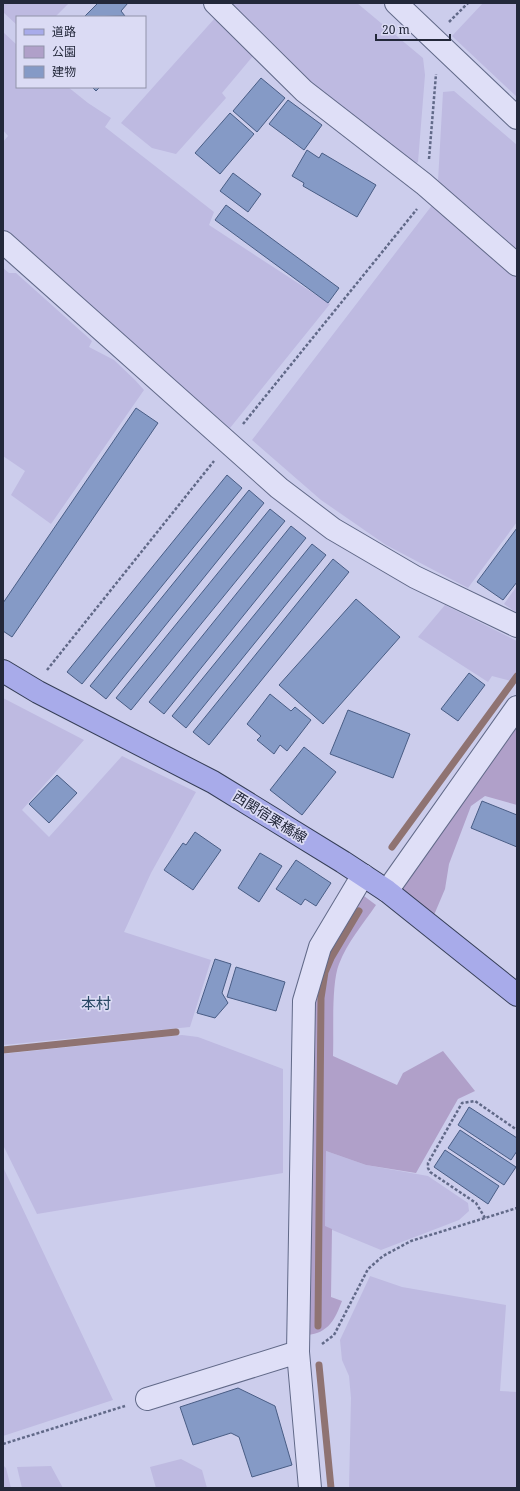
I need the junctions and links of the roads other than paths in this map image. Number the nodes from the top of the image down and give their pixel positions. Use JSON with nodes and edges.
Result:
{"nodes":[{"id":1,"x":215,"y":3,"type":"edge"},
{"id":2,"x":396,"y":3,"type":"edge"},
{"id":3,"x":517,"y":118,"type":"edge"},
{"id":4,"x":3,"y":242,"type":"edge"},
{"id":5,"x":517,"y":265,"type":"edge"},
{"id":6,"x":517,"y":626,"type":"edge"},
{"id":7,"x":3,"y":671,"type":"edge"},
{"id":8,"x":517,"y":707,"type":"edge"},
{"id":9,"x":363,"y":875,"type":"junction"},
{"id":10,"x":387,"y":891,"type":"junction"},
{"id":11,"x":517,"y":995,"type":"edge"},
{"id":12,"x":298,"y":1352,"type":"junction"},
{"id":13,"x":147,"y":1399,"type":"road end"},
{"id":14,"x":310,"y":1488,"type":"edge"}],
"edges":[{"from":1,"to":5,"type":"street"},
{"from":2,"to":3,"type":"street"},
{"from":4,"to":6,"type":"street"},
{"from":7,"to":9,"type":"main road","name":"西関宿栗橋線"},
{"from":8,"to":10,"type":"street"},
{"from":9,"to":10,"type":"main road","name":"西関宿栗橋線"},
{"from":9,"to":12,"type":"street"},
{"from":10,"to":11,"type":"main road","name":"西関宿栗橋線"},
{"from":12,"to":13,"type":"street"},
{"from":12,"to":14,"type":"street"}]}
